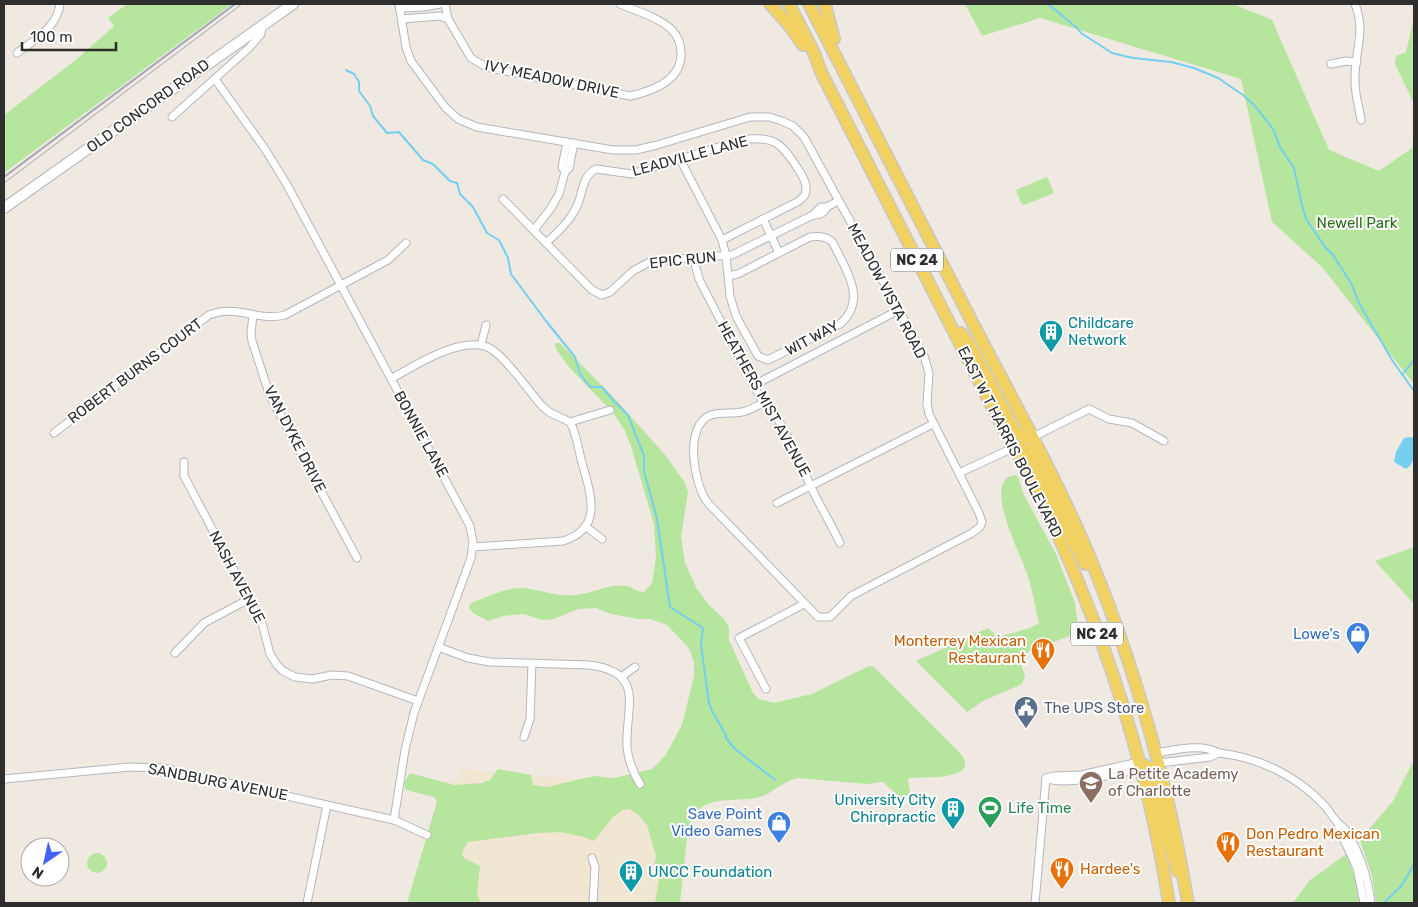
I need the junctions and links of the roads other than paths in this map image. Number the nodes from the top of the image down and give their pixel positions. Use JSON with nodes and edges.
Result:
{"nodes":[{"id":1,"x":60,"y":4,"type":"edge"},
{"id":2,"x":293,"y":4,"type":"edge"},
{"id":3,"x":440,"y":4,"type":"edge"},
{"id":4,"x":445,"y":4,"type":"edge"},
{"id":5,"x":620,"y":4,"type":"edge"},
{"id":6,"x":770,"y":4,"type":"edge"},
{"id":7,"x":789,"y":4,"type":"edge"},
{"id":8,"x":809,"y":4,"type":"edge"},
{"id":9,"x":825,"y":4,"type":"edge"},
{"id":10,"x":1356,"y":4,"type":"edge"},
{"id":11,"x":399,"y":6,"type":"edge"},
{"id":12,"x":402,"y":19,"type":"junction"},
{"id":13,"x":448,"y":19,"type":"junction"},
{"id":14,"x":262,"y":24,"type":"junction"},
{"id":15,"x":17,"y":53,"type":"dead end"},
{"id":16,"x":1357,"y":62,"type":"junction"},
{"id":17,"x":1331,"y":64,"type":"dead end"},
{"id":18,"x":821,"y":72,"type":"junction"},
{"id":19,"x":847,"y":77,"type":"junction"},
{"id":20,"x":215,"y":79,"type":"junction"},
{"id":21,"x":172,"y":117,"type":"dead end"},
{"id":22,"x":1361,"y":120,"type":"dead end"},
{"id":23,"x":570,"y":143,"type":"junction"},
{"id":24,"x":680,"y":159,"type":"junction"},
{"id":25,"x":503,"y":199,"type":"dead end"},
{"id":26,"x":838,"y":200,"type":"junction"},
{"id":27,"x":4,"y":208,"type":"edge"},
{"id":28,"x":763,"y":219,"type":"junction"},
{"id":29,"x":534,"y":230,"type":"junction"},
{"id":30,"x":771,"y":236,"type":"junction"},
{"id":31,"x":722,"y":240,"type":"junction"},
{"id":32,"x":406,"y":242,"type":"dead end"},
{"id":33,"x":546,"y":243,"type":"junction"},
{"id":34,"x":780,"y":253,"type":"junction"},
{"id":35,"x":726,"y":256,"type":"junction"},
{"id":36,"x":693,"y":257,"type":"junction"},
{"id":37,"x":728,"y":276,"type":"junction"},
{"id":38,"x":341,"y":286,"type":"junction"},
{"id":39,"x":942,"y":307,"type":"junction"},
{"id":40,"x":899,"y":310,"type":"junction"},
{"id":41,"x":254,"y":315,"type":"junction"},
{"id":42,"x":486,"y":325,"type":"dead end"},
{"id":43,"x":481,"y":345,"type":"junction"},
{"id":44,"x":391,"y":379,"type":"junction"},
{"id":45,"x":754,"y":385,"type":"junction"},
{"id":46,"x":763,"y":402,"type":"junction"},
{"id":47,"x":610,"y":410,"type":"dead end"},
{"id":48,"x":570,"y":422,"type":"junction"},
{"id":49,"x":933,"y":424,"type":"junction"},
{"id":50,"x":54,"y":432,"type":"dead end"},
{"id":51,"x":1031,"y":438,"type":"junction"},
{"id":52,"x":1164,"y":442,"type":"dead end"},
{"id":53,"x":1015,"y":447,"type":"junction"},
{"id":54,"x":184,"y":462,"type":"dead end"},
{"id":55,"x":959,"y":473,"type":"junction"},
{"id":56,"x":811,"y":486,"type":"junction"},
{"id":57,"x":777,"y":503,"type":"dead end"},
{"id":58,"x":586,"y":526,"type":"junction"},
{"id":59,"x":602,"y":539,"type":"dead end"},
{"id":60,"x":840,"y":543,"type":"dead end"},
{"id":61,"x":473,"y":547,"type":"junction"},
{"id":62,"x":357,"y":558,"type":"dead end"},
{"id":63,"x":1104,"y":594,"type":"junction"},
{"id":64,"x":249,"y":599,"type":"junction"},
{"id":65,"x":804,"y":604,"type":"junction"},
{"id":66,"x":438,"y":647,"type":"junction"},
{"id":67,"x":175,"y":653,"type":"dead end"},
{"id":68,"x":532,"y":663,"type":"junction"},
{"id":69,"x":635,"y":666,"type":"dead end"},
{"id":70,"x":1108,"y":666,"type":"junction"},
{"id":71,"x":621,"y":678,"type":"junction"},
{"id":72,"x":766,"y":689,"type":"dead end"},
{"id":73,"x":418,"y":701,"type":"junction"},
{"id":74,"x":524,"y":737,"type":"dead end"},
{"id":75,"x":1158,"y":758,"type":"junction"},
{"id":76,"x":1140,"y":765,"type":"junction"},
{"id":77,"x":4,"y":778,"type":"edge"},
{"id":78,"x":640,"y":784,"type":"dead end"},
{"id":79,"x":327,"y":805,"type":"junction"},
{"id":80,"x":394,"y":820,"type":"junction"},
{"id":81,"x":1338,"y":824,"type":"junction"},
{"id":82,"x":427,"y":835,"type":"dead end"},
{"id":83,"x":592,"y":858,"type":"dead end"},
{"id":84,"x":306,"y":903,"type":"edge"},
{"id":85,"x":593,"y":903,"type":"edge"},
{"id":86,"x":1034,"y":903,"type":"edge"},
{"id":87,"x":1169,"y":903,"type":"edge"},
{"id":88,"x":1188,"y":903,"type":"edge"},
{"id":89,"x":1364,"y":903,"type":"edge"},
{"id":90,"x":1371,"y":903,"type":"edge"}],
"edges":[{"from":1,"to":15,"type":"street"},
{"from":2,"to":14,"type":"street","name":"OLD CONCORD ROAD"},
{"from":3,"to":11,"type":"street"},
{"from":4,"to":13,"type":"street","name":"IVY MEADOW DRIVE"},
{"from":5,"to":13,"type":"street","name":"IVY MEADOW DRIVE"},
{"from":6,"to":18,"type":"main road"},
{"from":7,"to":18,"type":"main road","name":"EAST W T HARRIS BOULEVARD","number":"NC 24"},
{"from":8,"to":19,"type":"main road","name":"EAST W T HARRIS BOULEVARD","number":"NC 24"},
{"from":9,"to":19,"type":"main road"},
{"from":10,"to":16,"type":"street"},
{"from":11,"to":12,"type":"street","name":"MEADOW VISTA ROAD"},
{"from":12,"to":13,"type":"street"},
{"from":12,"to":23,"type":"street","name":"MEADOW VISTA ROAD"},
{"from":14,"to":20,"type":"street"},
{"from":14,"to":27,"type":"street","name":"OLD CONCORD ROAD"},
{"from":16,"to":17,"type":"street"},
{"from":16,"to":22,"type":"street"},
{"from":18,"to":39,"type":"main road","name":"EAST W T HARRIS BOULEVARD","number":"NC 24"},
{"from":19,"to":51,"type":"main road","name":"EAST W T HARRIS BOULEVARD","number":"NC 24"},
{"from":20,"to":21,"type":"street"},
{"from":20,"to":38,"type":"street","name":"BONNIE LANE"},
{"from":23,"to":26,"type":"street","name":"MEADOW VISTA ROAD"},
{"from":23,"to":29,"type":"street"},
{"from":24,"to":28,"type":"street","name":"LEADVILLE LANE"},
{"from":24,"to":31,"type":"street","name":"WIT WAY"},
{"from":24,"to":33,"type":"street","name":"LEADVILLE LANE"},
{"from":25,"to":29,"type":"street","name":"EPIC RUN"},
{"from":26,"to":30,"type":"street","name":"EPIC RUN"},
{"from":26,"to":40,"type":"street","name":"MEADOW VISTA ROAD"},
{"from":28,"to":30,"type":"street"},
{"from":28,"to":31,"type":"street","name":"LEADVILLE LANE"},
{"from":29,"to":33,"type":"street","name":"EPIC RUN"},
{"from":30,"to":34,"type":"street"},
{"from":30,"to":35,"type":"street","name":"EPIC RUN"},
{"from":31,"to":35,"type":"street","name":"WIT WAY"},
{"from":32,"to":38,"type":"street","name":"ROBERT BURNS COURT"},
{"from":33,"to":36,"type":"street","name":"EPIC RUN"},
{"from":34,"to":37,"type":"street","name":"WIT WAY"},
{"from":34,"to":37,"type":"street","name":"WIT WAY"},
{"from":35,"to":36,"type":"street","name":"EPIC RUN"},
{"from":35,"to":37,"type":"street","name":"WIT WAY"},
{"from":36,"to":45,"type":"street","name":"HEATHERS MIST AVENUE"},
{"from":38,"to":41,"type":"street","name":"ROBERT BURNS COURT"},
{"from":38,"to":44,"type":"street","name":"BONNIE LANE"},
{"from":39,"to":51,"type":"main road"},
{"from":39,"to":53,"type":"main road","name":"EAST W T HARRIS BOULEVARD","number":"NC 24"},
{"from":40,"to":45,"type":"street"},
{"from":40,"to":49,"type":"street","name":"MEADOW VISTA ROAD"},
{"from":41,"to":50,"type":"street","name":"ROBERT BURNS COURT"},
{"from":41,"to":62,"type":"street","name":"VAN DYKE DRIVE"},
{"from":42,"to":43,"type":"street"},
{"from":43,"to":44,"type":"street"},
{"from":43,"to":48,"type":"street"},
{"from":44,"to":61,"type":"street","name":"BONNIE LANE"},
{"from":45,"to":46,"type":"street","name":"HEATHERS MIST AVENUE"},
{"from":46,"to":56,"type":"street","name":"HEATHERS MIST AVENUE"},
{"from":46,"to":65,"type":"street","name":"MEADOW VISTA ROAD"},
{"from":47,"to":48,"type":"street"},
{"from":48,"to":58,"type":"street"},
{"from":49,"to":55,"type":"street","name":"MEADOW VISTA ROAD"},
{"from":49,"to":56,"type":"street"},
{"from":51,"to":52,"type":"street"},
{"from":51,"to":63,"type":"main road","name":"EAST W T HARRIS BOULEVARD","number":"NC 24"},
{"from":53,"to":55,"type":"street"},
{"from":53,"to":63,"type":"main road"},
{"from":53,"to":70,"type":"main road","name":"EAST W T HARRIS BOULEVARD","number":"NC 24"},
{"from":54,"to":64,"type":"street","name":"NASH AVENUE"},
{"from":55,"to":65,"type":"street","name":"MEADOW VISTA ROAD"},
{"from":56,"to":57,"type":"street"},
{"from":56,"to":60,"type":"street","name":"HEATHERS MIST AVENUE"},
{"from":58,"to":59,"type":"street"},
{"from":58,"to":61,"type":"street"},
{"from":61,"to":66,"type":"street","name":"BONNIE LANE"},
{"from":63,"to":75,"type":"main road","name":"EAST W T HARRIS BOULEVARD","number":"NC 24"},
{"from":64,"to":67,"type":"street"},
{"from":64,"to":73,"type":"street","name":"NASH AVENUE"},
{"from":65,"to":72,"type":"street"},
{"from":66,"to":68,"type":"street"},
{"from":66,"to":73,"type":"street","name":"BONNIE LANE"},
{"from":68,"to":71,"type":"street"},
{"from":68,"to":74,"type":"street"},
{"from":69,"to":71,"type":"street"},
{"from":70,"to":75,"type":"main road"},
{"from":70,"to":76,"type":"main road","name":"EAST W T HARRIS BOULEVARD","number":"NC 24"},
{"from":71,"to":78,"type":"street"},
{"from":73,"to":80,"type":"street","name":"BONNIE LANE"},
{"from":75,"to":81,"type":"street"},
{"from":75,"to":88,"type":"main road","name":"EAST W T HARRIS BOULEVARD","number":"NC 24"},
{"from":76,"to":86,"type":"street"},
{"from":76,"to":87,"type":"main road","name":"EAST W T HARRIS BOULEVARD","number":"NC 24"},
{"from":76,"to":88,"type":"main road"},
{"from":77,"to":79,"type":"street","name":"SANDBURG AVENUE"},
{"from":79,"to":80,"type":"street","name":"SANDBURG AVENUE"},
{"from":79,"to":84,"type":"street"},
{"from":80,"to":82,"type":"street","name":"SANDBURG AVENUE"},
{"from":81,"to":89,"type":"street"},
{"from":81,"to":90,"type":"street"},
{"from":83,"to":85,"type":"street"}]}
